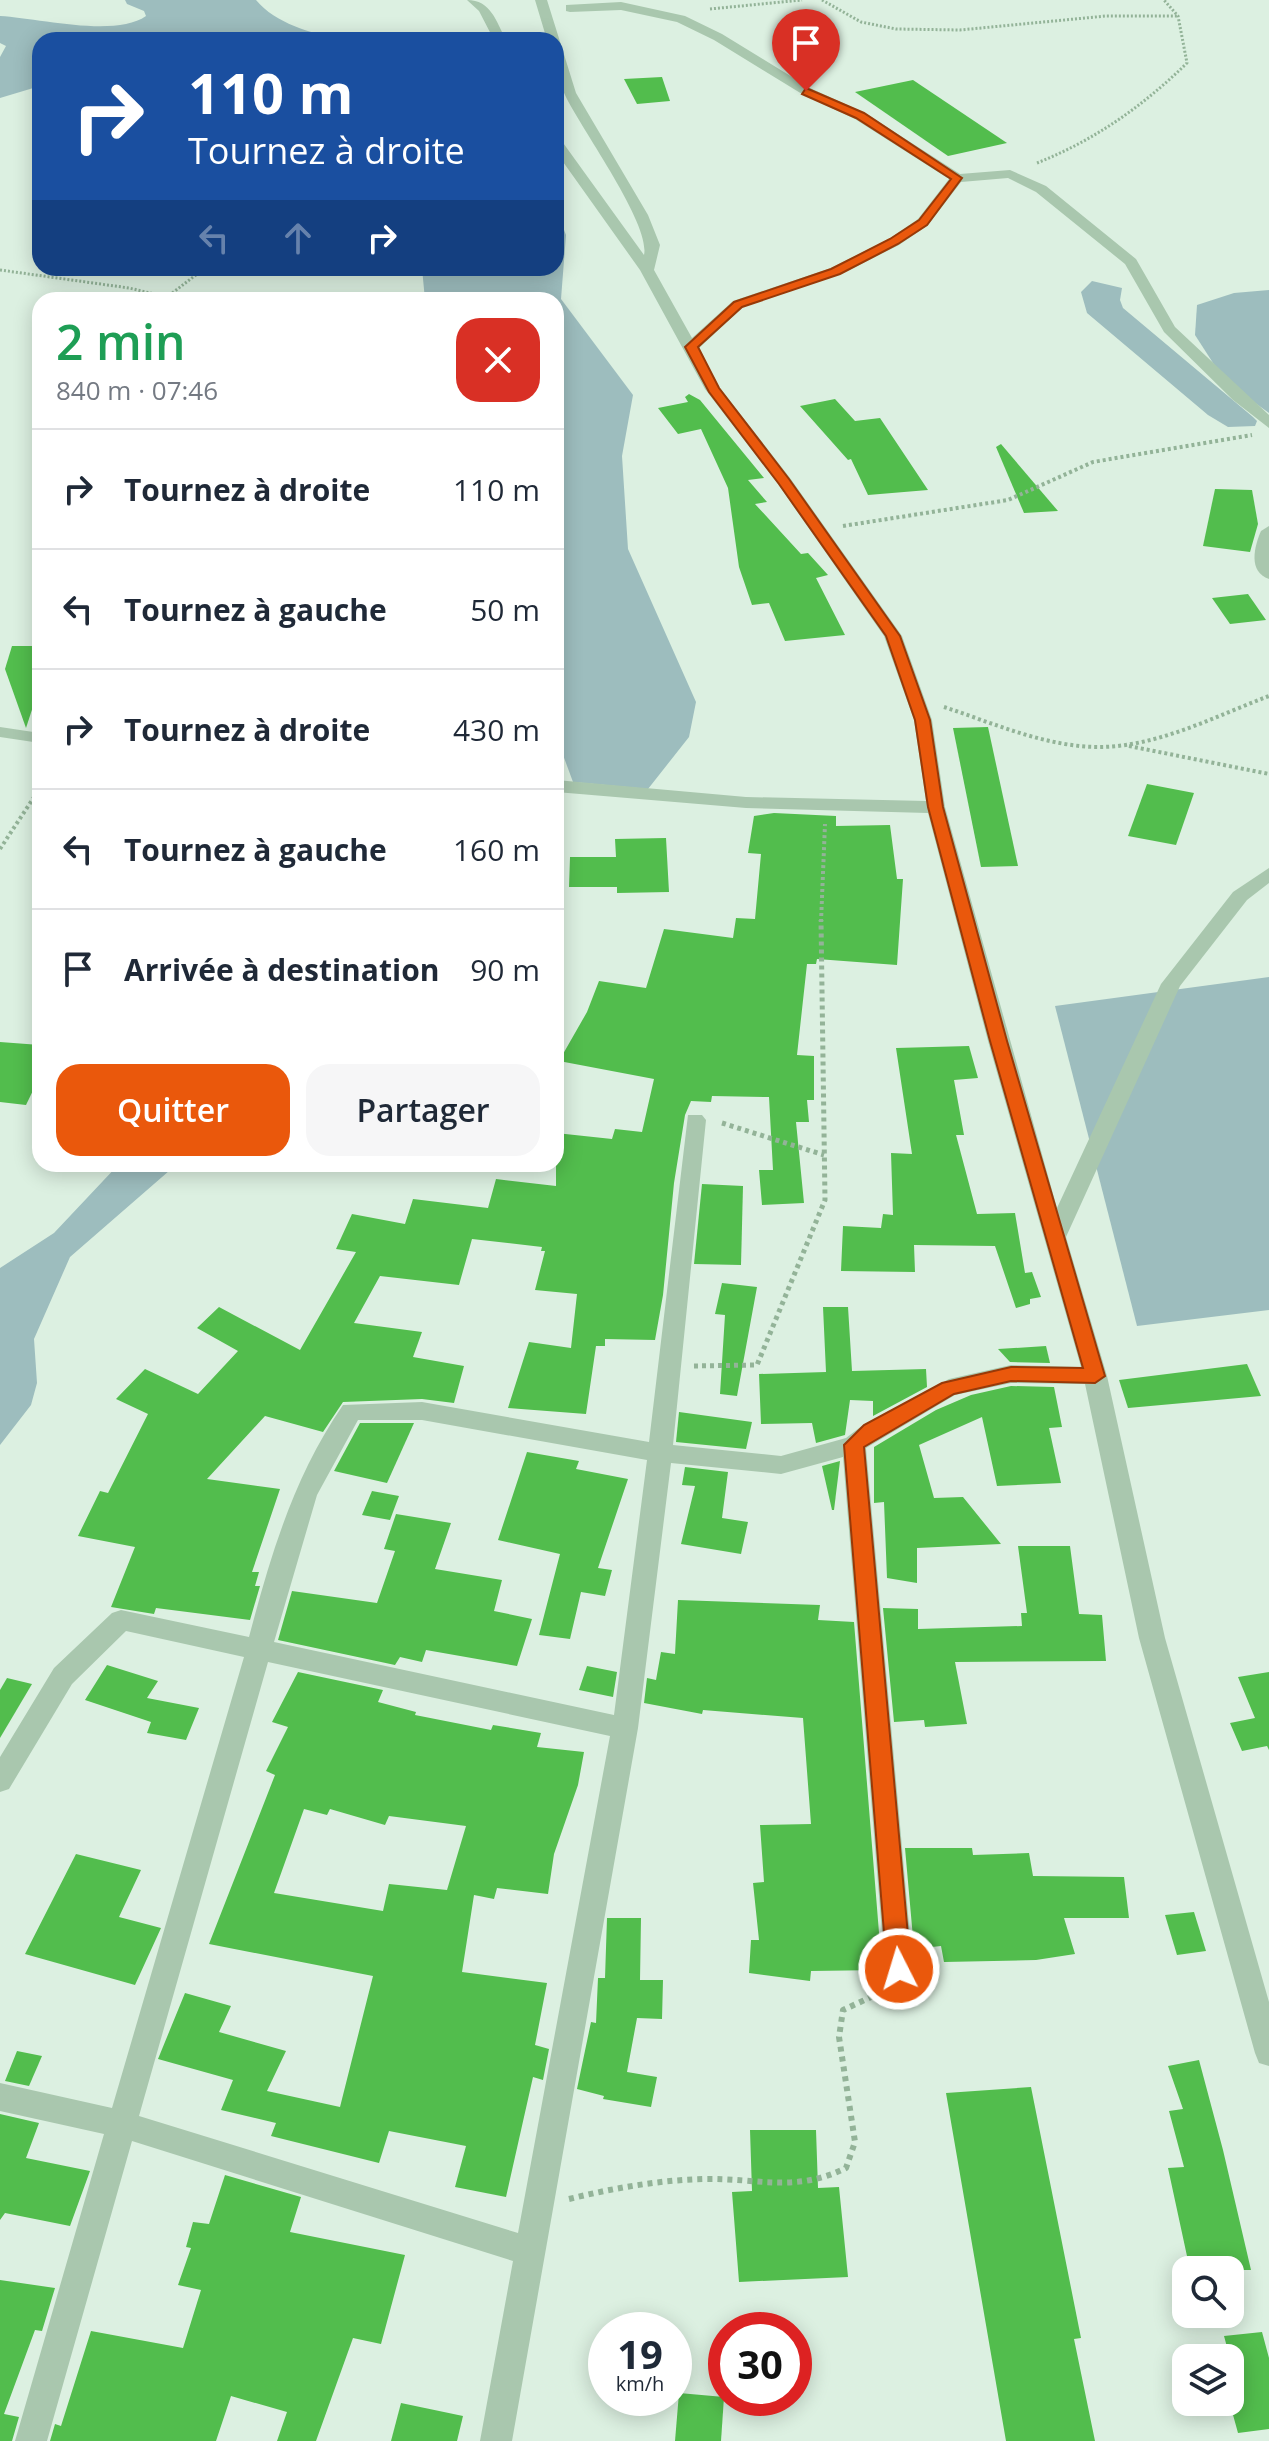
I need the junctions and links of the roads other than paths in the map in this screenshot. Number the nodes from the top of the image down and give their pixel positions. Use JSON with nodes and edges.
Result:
{"nodes":[{"id":1,"x":473,"y":0,"type":"edge"},
{"id":2,"x":541,"y":0,"type":"edge"},
{"id":3,"x":566,"y":19,"type":"edge"},
{"id":4,"x":496,"y":32,"type":"edge"},
{"id":5,"x":564,"y":154,"type":"edge"},
{"id":6,"x":957,"y":178,"type":"junction"},
{"id":7,"x":647,"y":270,"type":"junction"},
{"id":8,"x":691,"y":347,"type":"junction"},
{"id":9,"x":1269,"y":423,"type":"edge"},
{"id":10,"x":1269,"y":531,"type":"edge"},
{"id":11,"x":1269,"y":574,"type":"edge"},
{"id":12,"x":0,"y":732,"type":"edge"},
{"id":13,"x":32,"y":737,"type":"edge"},
{"id":14,"x":564,"y":787,"type":"edge"},
{"id":15,"x":936,"y":807,"type":"junction"},
{"id":16,"x":1269,"y":874,"type":"edge"},
{"id":17,"x":695,"y":1120,"type":"road end"},
{"id":18,"x":1055,"y":1237,"type":"junction"},
{"id":19,"x":1095,"y":1376,"type":"junction"},
{"id":20,"x":854,"y":1445,"type":"junction"},
{"id":21,"x":660,"y":1453,"type":"junction"},
{"id":22,"x":259,"y":1649,"type":"junction"},
{"id":23,"x":625,"y":1728,"type":"junction"},
{"id":24,"x":0,"y":1781,"type":"edge"},
{"id":25,"x":899,"y":1969,"type":"road end"},
{"id":26,"x":1269,"y":2053,"type":"edge"},
{"id":27,"x":0,"y":2097,"type":"edge"},
{"id":28,"x":121,"y":2124,"type":"junction"},
{"id":29,"x":529,"y":2251,"type":"junction"},
{"id":30,"x":31,"y":2441,"type":"edge"},
{"id":31,"x":496,"y":2441,"type":"edge"}],
"edges":[{"from":1,"to":4,"type":"street"},
{"from":2,"to":3,"type":"street"},
{"from":3,"to":6,"type":"street"},
{"from":3,"to":7,"type":"street"},
{"from":5,"to":7,"type":"street"},
{"from":6,"to":8,"type":"street"},
{"from":6,"to":9,"type":"street"},
{"from":7,"to":8,"type":"street"},
{"from":8,"to":15,"type":"street"},
{"from":10,"to":11,"type":"street"},
{"from":12,"to":13,"type":"street"},
{"from":14,"to":15,"type":"street"},
{"from":15,"to":18,"type":"street"},
{"from":16,"to":18,"type":"street"},
{"from":17,"to":21,"type":"street"},
{"from":18,"to":19,"type":"street"},
{"from":19,"to":20,"type":"street"},
{"from":19,"to":26,"type":"street"},
{"from":20,"to":21,"type":"street"},
{"from":20,"to":25,"type":"street"},
{"from":21,"to":22,"type":"street"},
{"from":21,"to":23,"type":"street"},
{"from":22,"to":23,"type":"street"},
{"from":22,"to":24,"type":"street"},
{"from":22,"to":28,"type":"street"},
{"from":23,"to":29,"type":"street"},
{"from":27,"to":28,"type":"street"},
{"from":28,"to":29,"type":"street"},
{"from":28,"to":30,"type":"street"},
{"from":29,"to":31,"type":"street"}]}
